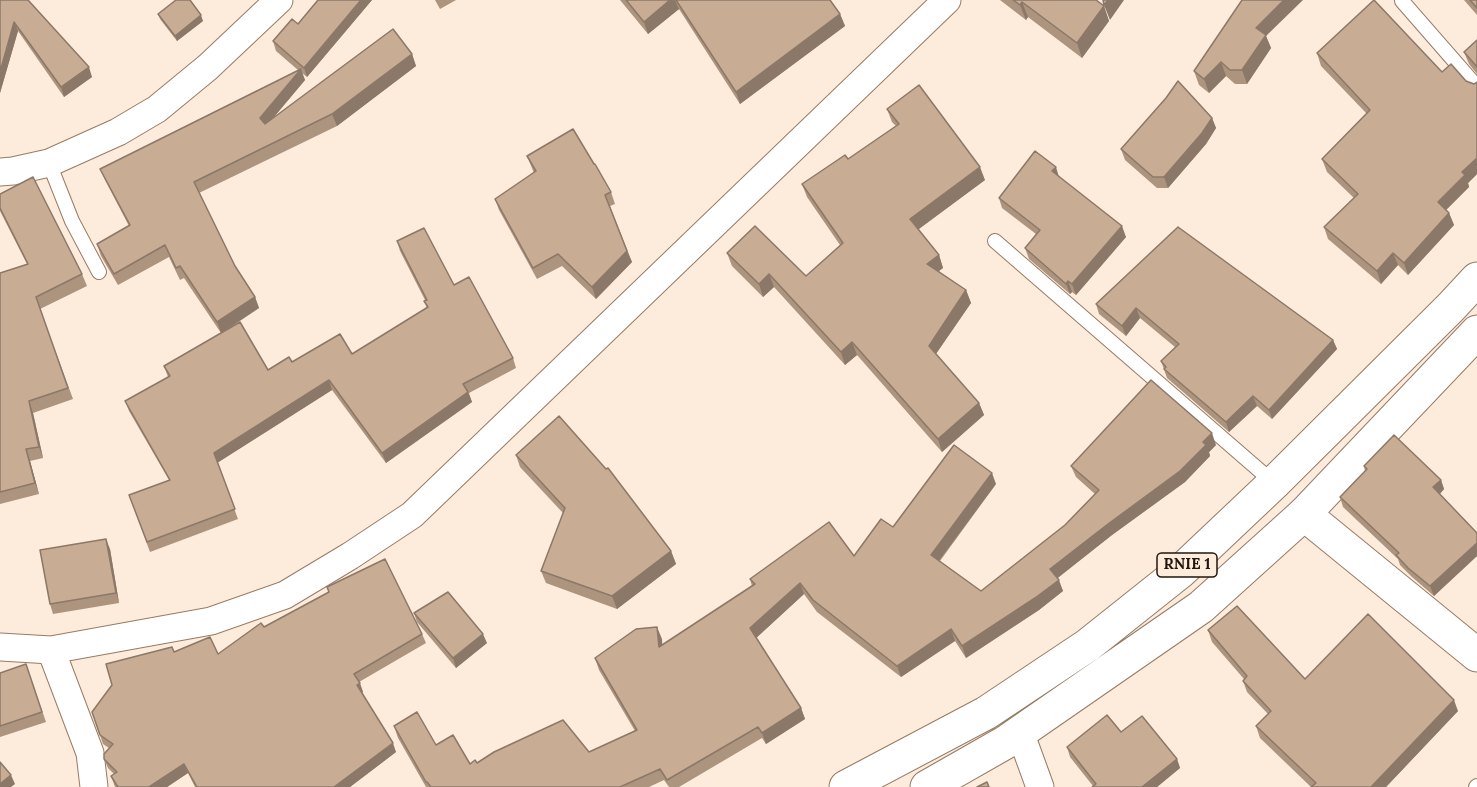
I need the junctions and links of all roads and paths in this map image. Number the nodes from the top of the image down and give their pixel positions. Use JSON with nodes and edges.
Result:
{"nodes":[{"id":1,"x":279,"y":0,"type":"edge"},
{"id":2,"x":947,"y":0,"type":"edge"},
{"id":3,"x":1402,"y":1,"type":"edge"},
{"id":4,"x":1477,"y":87,"type":"edge"},
{"id":5,"x":49,"y":163,"type":"junction"},
{"id":6,"x":0,"y":172,"type":"edge"},
{"id":7,"x":995,"y":241,"type":"dead end"},
{"id":8,"x":99,"y":273,"type":"dead end"},
{"id":9,"x":1477,"y":279,"type":"edge"},
{"id":10,"x":1477,"y":332,"type":"edge"},
{"id":11,"x":1274,"y":483,"type":"junction"},
{"id":12,"x":1304,"y":514,"type":"junction"},
{"id":13,"x":0,"y":647,"type":"edge"},
{"id":14,"x":51,"y":650,"type":"junction"},
{"id":15,"x":1477,"y":655,"type":"edge"},
{"id":16,"x":1020,"y":732,"type":"junction"},
{"id":17,"x":94,"y":787,"type":"edge"},
{"id":18,"x":846,"y":787,"type":"edge"},
{"id":19,"x":927,"y":787,"type":"edge"},
{"id":20,"x":1040,"y":787,"type":"edge"}],
"edges":[{"from":1,"to":5,"type":"street"},
{"from":2,"to":14,"type":"street"},
{"from":3,"to":4,"type":"lane"},
{"from":5,"to":6,"type":"street"},
{"from":5,"to":8,"type":"lane"},
{"from":7,"to":11,"type":"lane"},
{"from":9,"to":11,"type":"main road","number":"RNIE 1"},
{"from":10,"to":12,"type":"main road","number":"RNIE 1"},
{"from":11,"to":18,"type":"main road","number":"RNIE 1"},
{"from":12,"to":15,"type":"main road"},
{"from":12,"to":16,"type":"main road","number":"RNIE 1"},
{"from":13,"to":14,"type":"street"},
{"from":14,"to":17,"type":"street"},
{"from":16,"to":19,"type":"main road","number":"RNIE 1"},
{"from":16,"to":20,"type":"street"}]}
